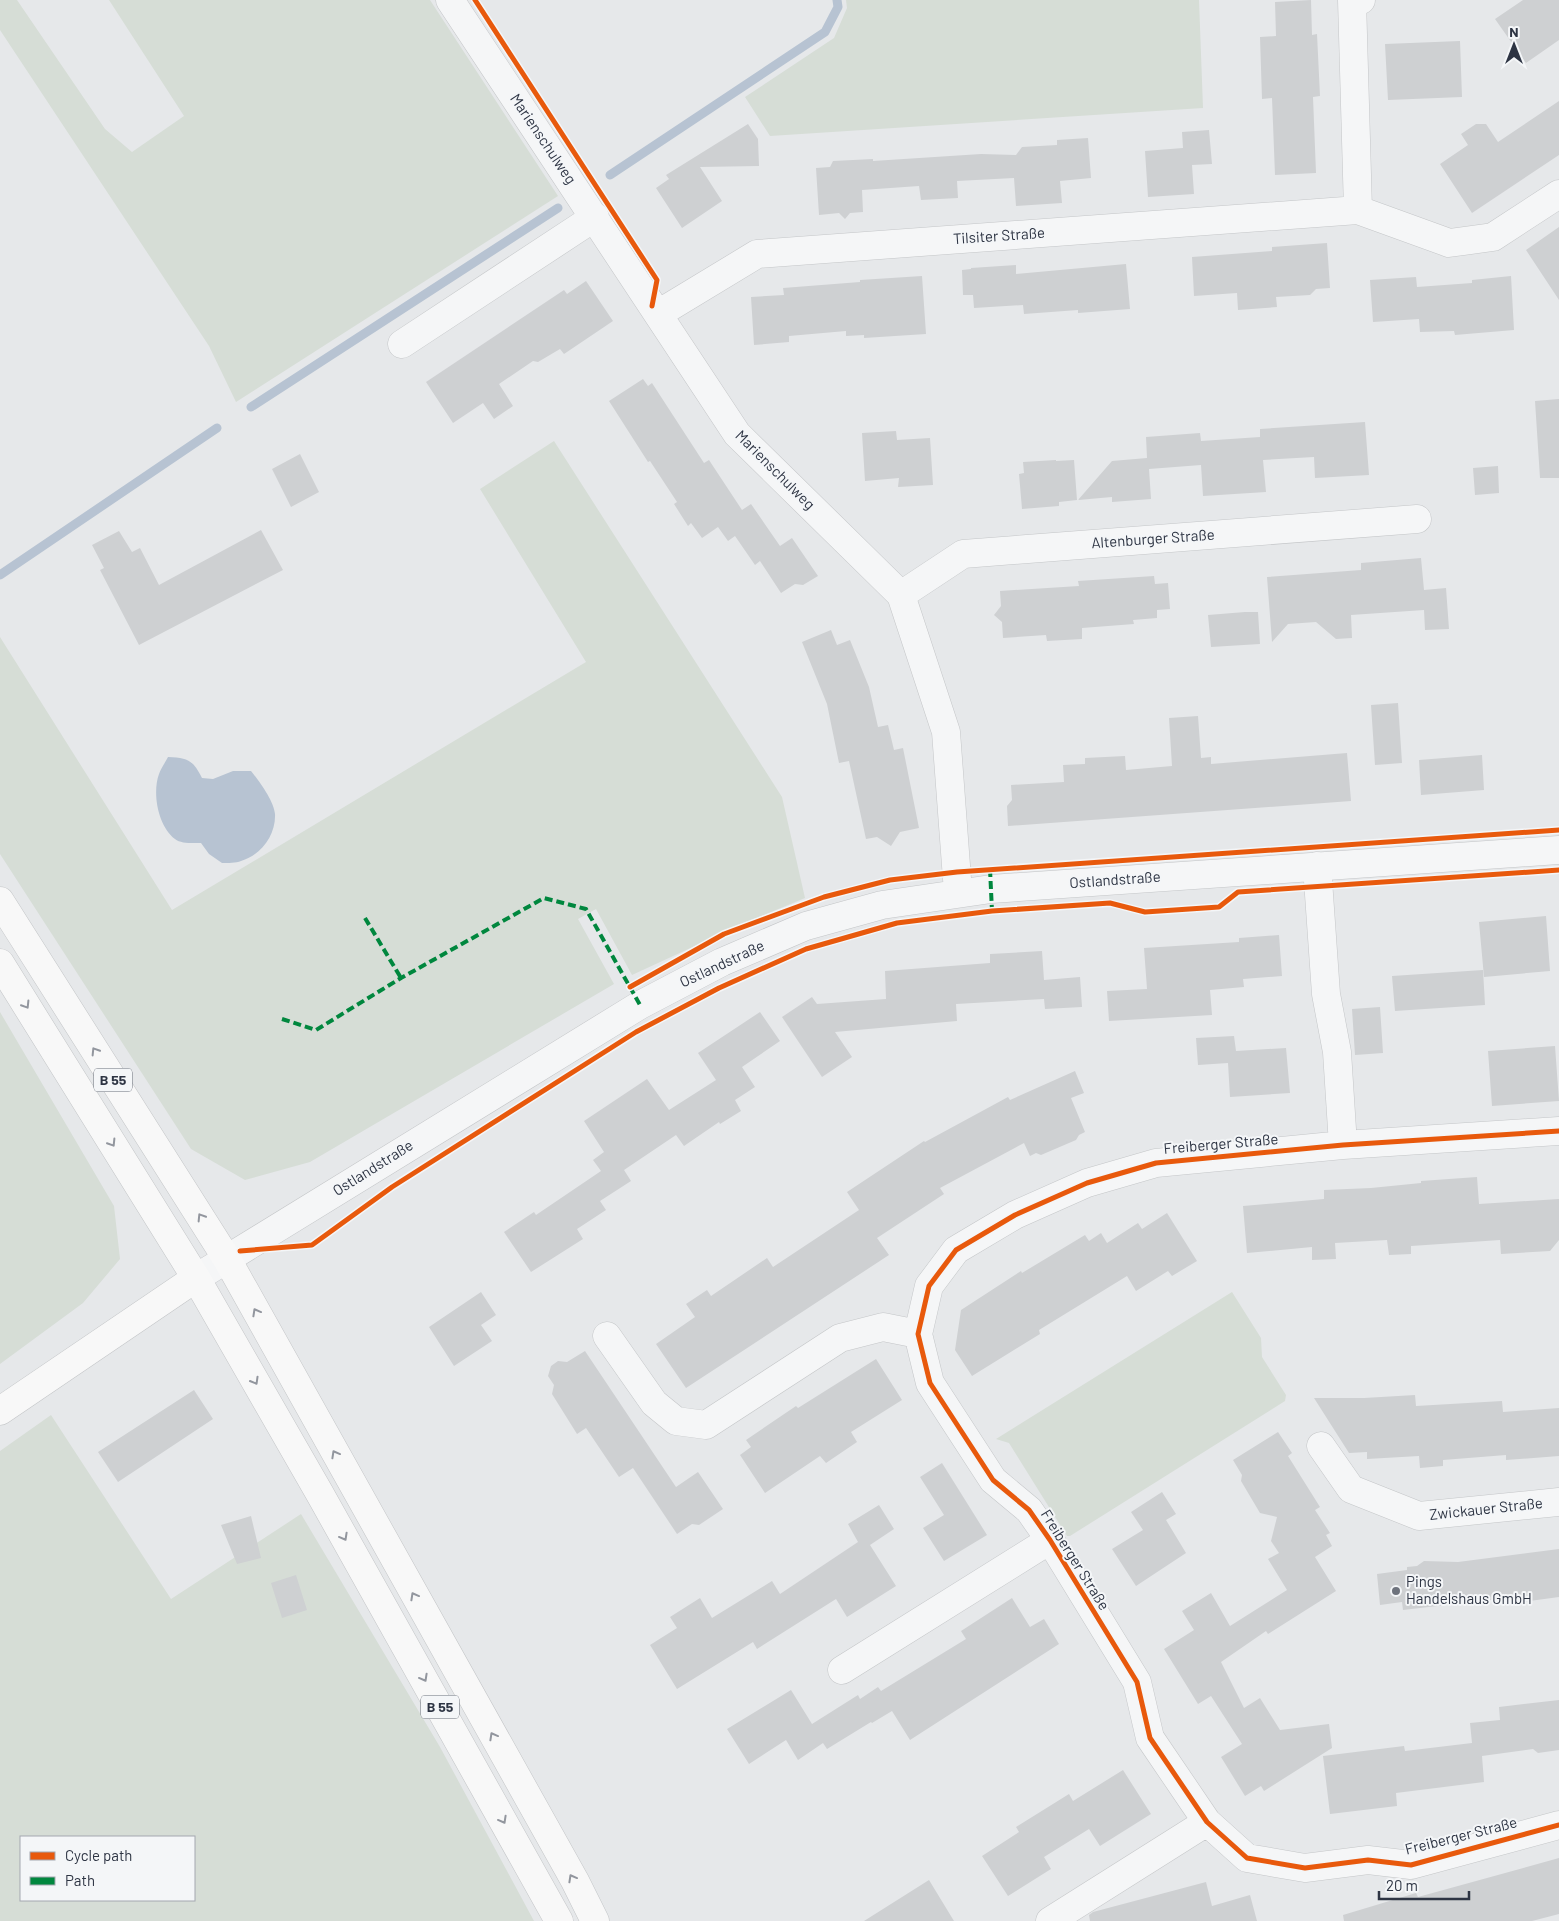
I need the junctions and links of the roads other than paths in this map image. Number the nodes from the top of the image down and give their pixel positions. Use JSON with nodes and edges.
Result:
{"nodes":[{"id":1,"x":450,"y":0,"type":"edge"},
{"id":2,"x":1361,"y":0,"type":"edge"},
{"id":3,"x":1559,"y":194,"type":"edge"},
{"id":4,"x":1358,"y":210,"type":"junction"},
{"id":5,"x":595,"y":217,"type":"junction"},
{"id":6,"x":658,"y":314,"type":"junction"},
{"id":7,"x":402,"y":344,"type":"dead end"},
{"id":8,"x":1417,"y":519,"type":"dead end"},
{"id":9,"x":901,"y":595,"type":"junction"},
{"id":10,"x":1559,"y":850,"type":"edge"},
{"id":11,"x":1317,"y":866,"type":"junction"},
{"id":12,"x":958,"y":892,"type":"junction"},
{"id":13,"x":0,"y":901,"type":"edge"},
{"id":14,"x":0,"y":964,"type":"edge"},
{"id":15,"x":1559,"y":1131,"type":"edge"},
{"id":16,"x":1344,"y":1145,"type":"junction"},
{"id":17,"x":227,"y":1258,"type":"junction"},
{"id":18,"x":196,"y":1278,"type":"junction"},
{"id":19,"x":918,"y":1334,"type":"junction"},
{"id":20,"x":607,"y":1336,"type":"dead end"},
{"id":21,"x":0,"y":1411,"type":"edge"},
{"id":22,"x":1321,"y":1446,"type":"dead end"},
{"id":23,"x":1559,"y":1502,"type":"edge"},
{"id":24,"x":1050,"y":1540,"type":"junction"},
{"id":25,"x":842,"y":1670,"type":"dead end"},
{"id":26,"x":1206,"y":1822,"type":"junction"},
{"id":27,"x":1559,"y":1825,"type":"edge"},
{"id":28,"x":559,"y":1921,"type":"edge"},
{"id":29,"x":595,"y":1921,"type":"edge"},
{"id":30,"x":1050,"y":1921,"type":"edge"}],
"edges":[{"from":1,"to":5,"type":"street","name":"Marienschulweg"},
{"from":2,"to":4,"type":"street"},
{"from":3,"to":4,"type":"street","name":"Tilsiter Straße"},
{"from":4,"to":6,"type":"street","name":"Tilsiter Straße"},
{"from":5,"to":6,"type":"street","name":"Marienschulweg"},
{"from":5,"to":7,"type":"street"},
{"from":6,"to":9,"type":"street","name":"Marienschulweg"},
{"from":8,"to":9,"type":"street","name":"Altenburger Straße"},
{"from":9,"to":12,"type":"street","name":"Marienschulweg"},
{"from":10,"to":11,"type":"street","name":"Ostlandstraße"},
{"from":11,"to":12,"type":"street","name":"Ostlandstraße"},
{"from":11,"to":16,"type":"street"},
{"from":12,"to":17,"type":"street","name":"Ostlandstraße"},
{"from":17,"to":13,"type":"main road","number":"B 55","one_way":true},
{"from":14,"to":18,"type":"main road","number":"B 55","one_way":true},
{"from":15,"to":16,"type":"street","name":"Freiberger Straße"},
{"from":16,"to":19,"type":"street","name":"Freiberger Straße"},
{"from":17,"to":18,"type":"street","name":"Ostlandstraße"},
{"from":29,"to":17,"type":"main road","number":"B 55","one_way":true},
{"from":18,"to":21,"type":"main road","name":"Ostlandstraße"},
{"from":18,"to":28,"type":"main road","number":"B 55","one_way":true},
{"from":19,"to":20,"type":"street"},
{"from":19,"to":24,"type":"street","name":"Freiberger Straße"},
{"from":22,"to":23,"type":"street","name":"Zwickauer Straße"},
{"from":24,"to":25,"type":"street","name":"Freiberger Straße"},
{"from":24,"to":26,"type":"street","name":"Freiberger Straße"},
{"from":26,"to":27,"type":"street","name":"Freiberger Straße"},
{"from":26,"to":30,"type":"street"}]}
